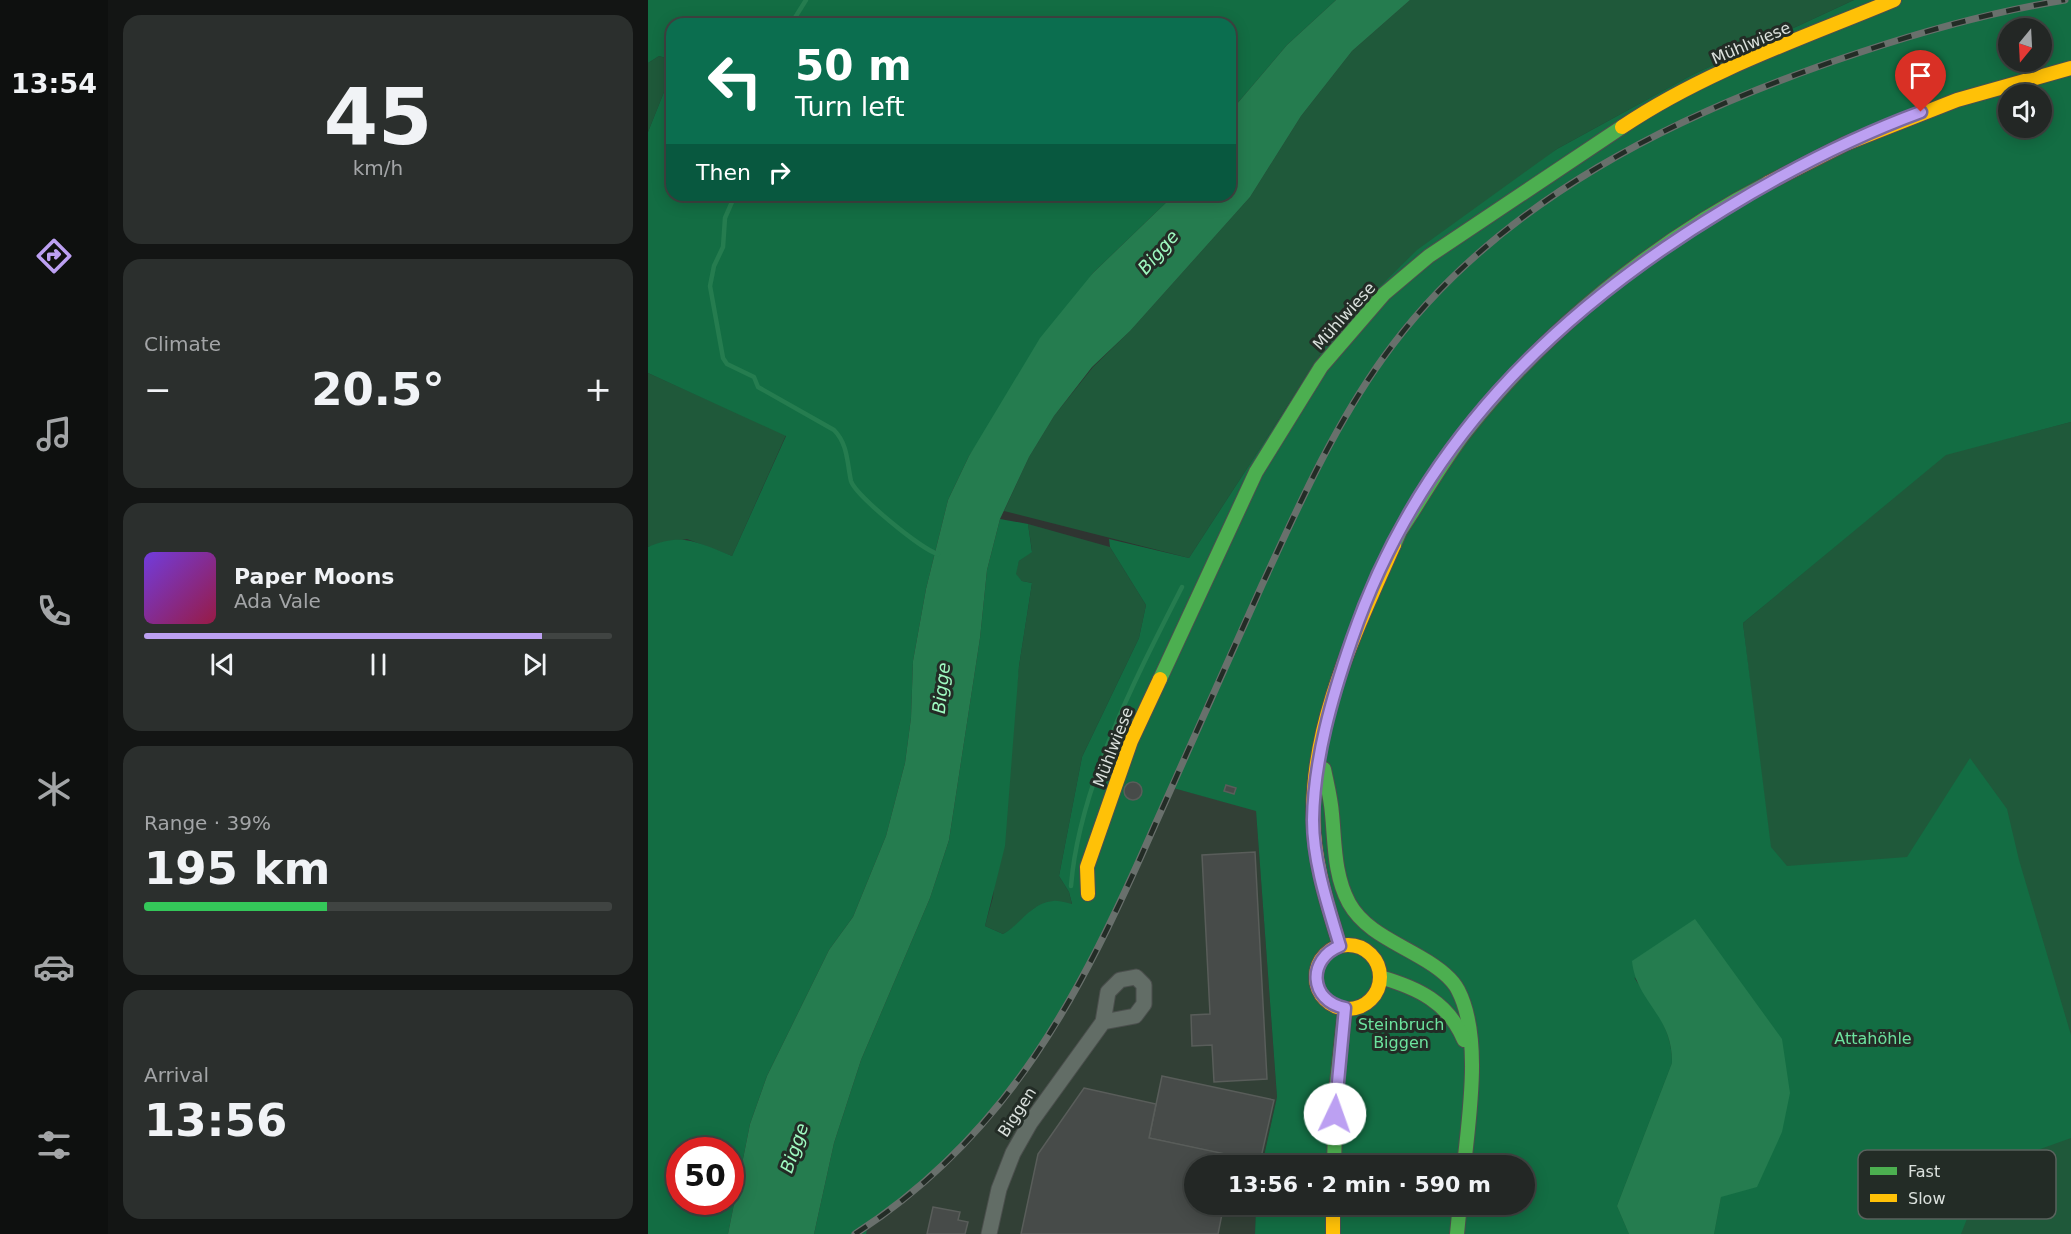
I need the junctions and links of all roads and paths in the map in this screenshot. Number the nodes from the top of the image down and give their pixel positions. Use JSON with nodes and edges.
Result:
{"nodes":[{"id":1,"x":1894,"y":0,"type":"edge"},
{"id":2,"x":2071,"y":68,"type":"edge"},
{"id":3,"x":1321,"y":754,"type":"junction"},
{"id":4,"x":1088,"y":894,"type":"dead end"},
{"id":5,"x":1340,"y":946,"type":"junction"},
{"id":6,"x":1380,"y":977,"type":"junction"},
{"id":7,"x":1345,"y":1008,"type":"junction"},
{"id":8,"x":1103,"y":1022,"type":"dead end"},
{"id":9,"x":1468,"y":1052,"type":"junction"},
{"id":10,"x":1334,"y":1155,"type":"edge"},
{"id":11,"x":1465,"y":1155,"type":"edge"},
{"id":12,"x":1334,"y":1215,"type":"edge"},
{"id":13,"x":1459,"y":1215,"type":"edge"},
{"id":14,"x":989,"y":1234,"type":"edge"},
{"id":15,"x":1333,"y":1234,"type":"edge"},
{"id":16,"x":1457,"y":1234,"type":"edge"}],
"edges":[{"from":1,"to":4,"type":"main road","name":"Mühlwiese"},
{"from":2,"to":3,"type":"main road"},
{"from":3,"to":5,"type":"main road"},
{"from":3,"to":9,"type":"main road"},
{"from":5,"to":6,"type":"main road"},
{"from":5,"to":7,"type":"main road"},
{"from":6,"to":7,"type":"main road"},
{"from":6,"to":9,"type":"main road"},
{"from":7,"to":10,"type":"main road"},
{"from":8,"to":14,"type":"street","name":"Biggen"},
{"from":9,"to":11,"type":"main road"},
{"from":12,"to":15,"type":"main road"},
{"from":13,"to":16,"type":"main road"}]}
